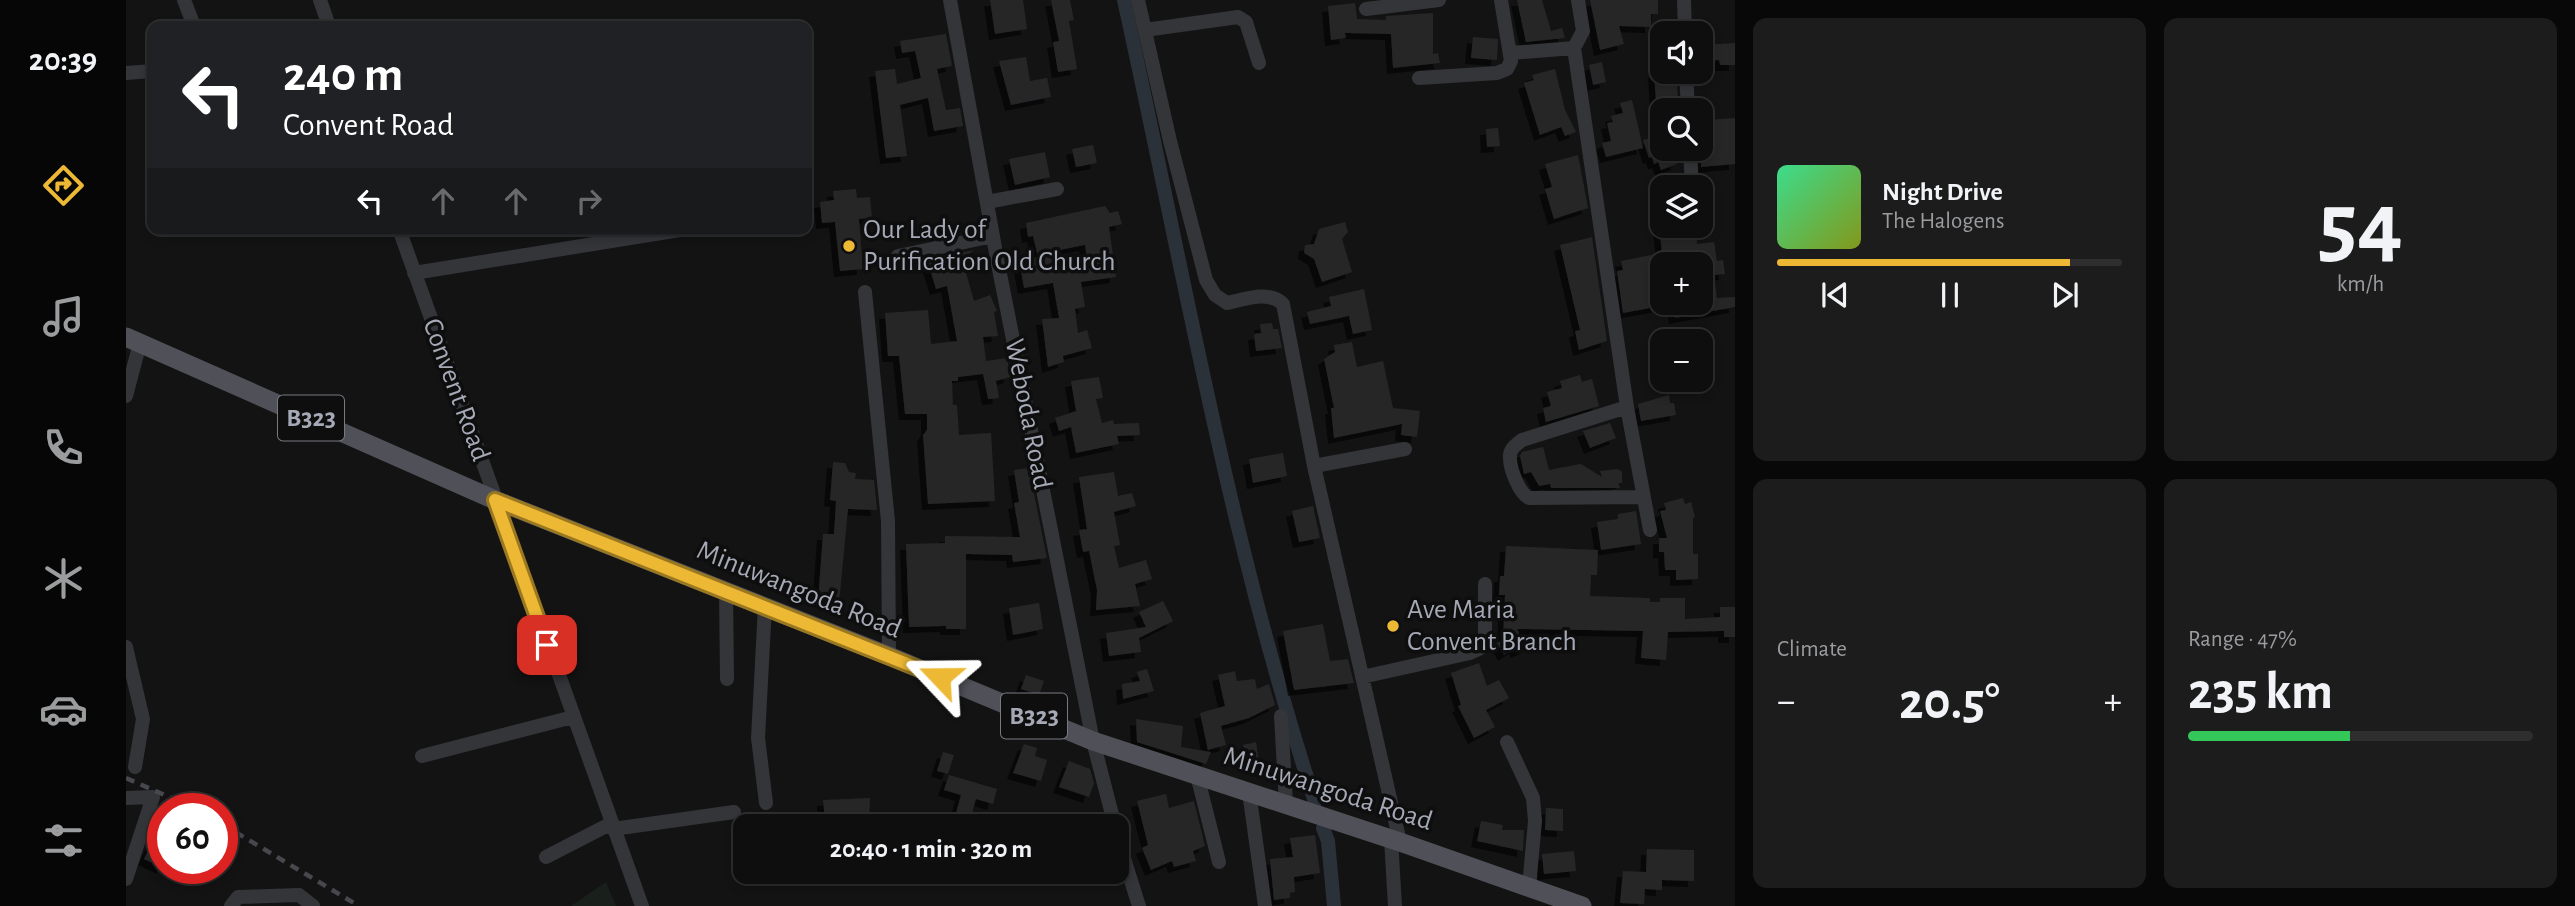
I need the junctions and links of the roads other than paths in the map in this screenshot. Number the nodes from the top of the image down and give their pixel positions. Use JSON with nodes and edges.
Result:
{"nodes":[{"id":1,"x":184,"y":0,"type":"edge"},
{"id":2,"x":320,"y":0,"type":"edge"},
{"id":3,"x":950,"y":0,"type":"edge"},
{"id":4,"x":1138,"y":0,"type":"edge"},
{"id":5,"x":1439,"y":0,"type":"edge"},
{"id":6,"x":1501,"y":0,"type":"edge"},
{"id":7,"x":1578,"y":0,"type":"edge"},
{"id":8,"x":1684,"y":0,"type":"edge"},
{"id":9,"x":1366,"y":9,"type":"dead end"},
{"id":10,"x":192,"y":21,"type":"edge"},
{"id":11,"x":327,"y":21,"type":"edge"},
{"id":12,"x":1685,"y":21,"type":"edge"},
{"id":13,"x":1145,"y":30,"type":"junction"},
{"id":14,"x":1574,"y":48,"type":"junction"},
{"id":15,"x":1510,"y":53,"type":"junction"},
{"id":16,"x":1259,"y":62,"type":"dead end"},
{"id":17,"x":147,"y":71,"type":"edge"},
{"id":18,"x":126,"y":73,"type":"edge"},
{"id":19,"x":1419,"y":79,"type":"dead end"},
{"id":20,"x":1057,"y":189,"type":"dead end"},
{"id":21,"x":987,"y":202,"type":"junction"},
{"id":22,"x":401,"y":235,"type":"edge"},
{"id":23,"x":649,"y":235,"type":"edge"},
{"id":24,"x":993,"y":236,"type":"junction"},
{"id":25,"x":898,"y":256,"type":"dead end"},
{"id":26,"x":414,"y":273,"type":"junction"},
{"id":27,"x":865,"y":292,"type":"dead end"},
{"id":28,"x":133,"y":340,"type":"edge"},
{"id":29,"x":126,"y":396,"type":"edge"},
{"id":30,"x":1627,"y":407,"type":"junction"},
{"id":31,"x":1405,"y":449,"type":"dead end"},
{"id":32,"x":1314,"y":466,"type":"junction"},
{"id":33,"x":1644,"y":497,"type":"junction"},
{"id":34,"x":495,"y":500,"type":"junction"},
{"id":35,"x":1650,"y":530,"type":"dead end"},
{"id":36,"x":1485,"y":584,"type":"dead end"},
{"id":37,"x":726,"y":591,"type":"junction"},
{"id":38,"x":765,"y":606,"type":"junction"},
{"id":39,"x":126,"y":647,"type":"edge"},
{"id":40,"x":889,"y":656,"type":"junction"},
{"id":41,"x":1362,"y":677,"type":"junction"},
{"id":42,"x":727,"y":679,"type":"dead end"},
{"id":43,"x":1281,"y":716,"type":"dead end"},
{"id":44,"x":573,"y":717,"type":"junction"},
{"id":45,"x":1093,"y":741,"type":"junction"},
{"id":46,"x":1507,"y":742,"type":"dead end"},
{"id":47,"x":422,"y":756,"type":"dead end"},
{"id":48,"x":135,"y":767,"type":"dead end"},
{"id":49,"x":1197,"y":775,"type":"junction"},
{"id":50,"x":1249,"y":792,"type":"junction"},
{"id":51,"x":126,"y":798,"type":"edge"},
{"id":52,"x":766,"y":803,"type":"dead end"},
{"id":53,"x":1286,"y":804,"type":"junction"},
{"id":54,"x":734,"y":812,"type":"dead end"},
{"id":55,"x":1112,"y":814,"type":"edge"},
{"id":56,"x":613,"y":826,"type":"junction"},
{"id":57,"x":1395,"y":840,"type":"junction"},
{"id":58,"x":547,"y":857,"type":"dead end"},
{"id":59,"x":1219,"y":862,"type":"dead end"},
{"id":60,"x":1129,"y":874,"type":"edge"},
{"id":61,"x":126,"y":879,"type":"edge"},
{"id":62,"x":1529,"y":887,"type":"junction"},
{"id":63,"x":231,"y":906,"type":"edge"},
{"id":64,"x":313,"y":906,"type":"edge"},
{"id":65,"x":642,"y":906,"type":"edge"},
{"id":66,"x":1139,"y":906,"type":"edge"},
{"id":67,"x":1265,"y":906,"type":"edge"},
{"id":68,"x":1395,"y":906,"type":"edge"},
{"id":69,"x":1582,"y":906,"type":"edge"}],
"edges":[{"from":1,"to":10,"type":"street"},
{"from":2,"to":11,"type":"street"},
{"from":3,"to":21,"type":"street","name":"Weboda Road"},
{"from":4,"to":13,"type":"street"},
{"from":5,"to":9,"type":"street"},
{"from":6,"to":15,"type":"street"},
{"from":7,"to":14,"type":"street"},
{"from":8,"to":12,"type":"street"},
{"from":13,"to":16,"type":"street"},
{"from":13,"to":32,"type":"street"},
{"from":14,"to":15,"type":"street"},
{"from":14,"to":30,"type":"street"},
{"from":15,"to":19,"type":"street"},
{"from":17,"to":18,"type":"street"},
{"from":20,"to":21,"type":"street"},
{"from":21,"to":24,"type":"street","name":"Weboda Road"},
{"from":22,"to":26,"type":"street","name":"Convent Road"},
{"from":23,"to":26,"type":"street"},
{"from":24,"to":25,"type":"street"},
{"from":24,"to":45,"type":"street","name":"Weboda Road"},
{"from":26,"to":34,"type":"street","name":"Convent Road"},
{"from":27,"to":40,"type":"street"},
{"from":28,"to":29,"type":"street"},
{"from":28,"to":34,"type":"main road","name":"Minuwangoda Road","number":"B323"},
{"from":30,"to":33,"type":"street"},
{"from":30,"to":33,"type":"street"},
{"from":31,"to":32,"type":"street"},
{"from":32,"to":41,"type":"street"},
{"from":33,"to":35,"type":"street"},
{"from":34,"to":37,"type":"main road","name":"Minuwangoda Road","number":"B323"},
{"from":34,"to":44,"type":"street","name":"Convent Road"},
{"from":36,"to":41,"type":"street"},
{"from":37,"to":38,"type":"main road","name":"Minuwangoda Road","number":"B323"},
{"from":37,"to":42,"type":"street"},
{"from":38,"to":40,"type":"main road","name":"Minuwangoda Road","number":"B323"},
{"from":38,"to":52,"type":"street"},
{"from":39,"to":48,"type":"street"},
{"from":40,"to":45,"type":"main road","name":"Minuwangoda Road","number":"B323"},
{"from":41,"to":57,"type":"street"},
{"from":43,"to":53,"type":"street"},
{"from":44,"to":47,"type":"street"},
{"from":44,"to":56,"type":"street","name":"Convent Road"},
{"from":45,"to":49,"type":"main road","name":"Minuwangoda Road","number":"B323"},
{"from":45,"to":55,"type":"street","name":"Weboda Road"},
{"from":46,"to":62,"type":"street"},
{"from":49,"to":50,"type":"main road","name":"Minuwangoda Road","number":"B323"},
{"from":49,"to":59,"type":"street"},
{"from":50,"to":53,"type":"main road","name":"Minuwangoda Road","number":"B323"},
{"from":50,"to":67,"type":"street"},
{"from":51,"to":61,"type":"street"},
{"from":53,"to":57,"type":"main road","name":"Minuwangoda Road","number":"B323"},
{"from":54,"to":56,"type":"street"},
{"from":56,"to":58,"type":"street"},
{"from":56,"to":65,"type":"street","name":"Convent Road"},
{"from":57,"to":62,"type":"main road","name":"Minuwangoda Road","number":"B323"},
{"from":57,"to":68,"type":"street"},
{"from":60,"to":66,"type":"street"},
{"from":62,"to":69,"type":"main road","name":"Minuwangoda Road","number":"B323"},
{"from":63,"to":64,"type":"street"}]}
